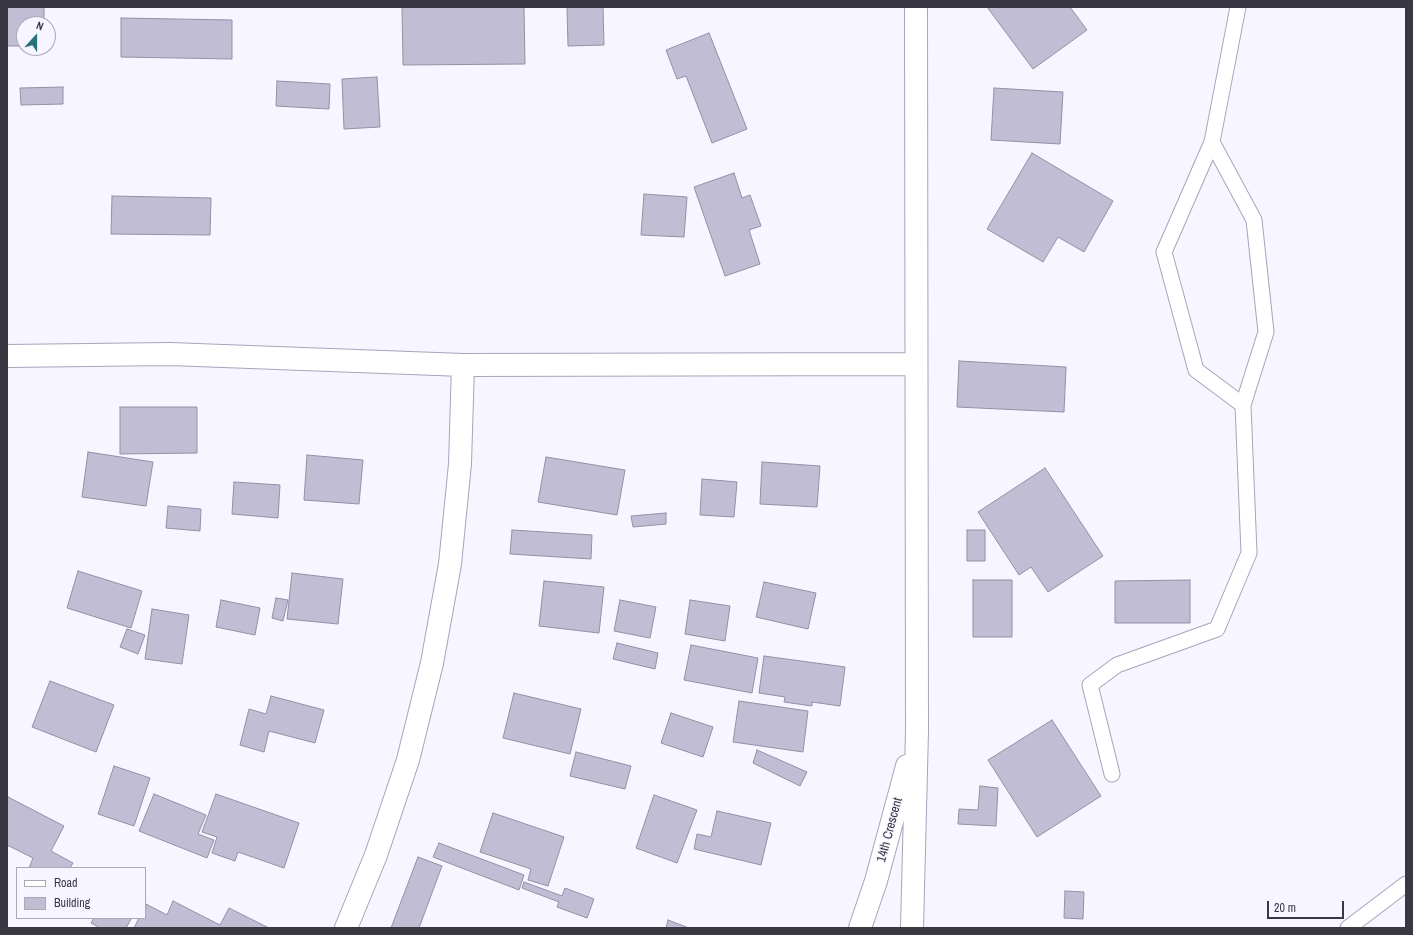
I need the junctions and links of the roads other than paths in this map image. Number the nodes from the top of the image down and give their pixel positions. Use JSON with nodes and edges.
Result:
{"nodes":[{"id":1,"x":916,"y":7,"type":"edge"},
{"id":2,"x":1238,"y":7,"type":"edge"},
{"id":3,"x":1212,"y":142,"type":"junction"},
{"id":4,"x":7,"y":356,"type":"edge"},
{"id":5,"x":916,"y":364,"type":"junction"},
{"id":6,"x":463,"y":365,"type":"junction"},
{"id":7,"x":1243,"y":405,"type":"junction"},
{"id":8,"x":917,"y":731,"type":"junction"},
{"id":9,"x":1112,"y":774,"type":"dead end"},
{"id":10,"x":1406,"y":884,"type":"edge"},
{"id":11,"x":346,"y":928,"type":"edge"},
{"id":12,"x":860,"y":928,"type":"edge"},
{"id":13,"x":912,"y":928,"type":"edge"},
{"id":14,"x":1348,"y":928,"type":"edge"}],
"edges":[{"from":1,"to":5,"type":"street"},
{"from":2,"to":3,"type":"lane"},
{"from":3,"to":7,"type":"lane"},
{"from":3,"to":7,"type":"lane"},
{"from":4,"to":6,"type":"street"},
{"from":5,"to":6,"type":"street"},
{"from":5,"to":8,"type":"street"},
{"from":6,"to":11,"type":"street"},
{"from":7,"to":9,"type":"lane"},
{"from":8,"to":12,"type":"street","name":"14th Crescent"},
{"from":8,"to":13,"type":"street"},
{"from":10,"to":14,"type":"lane"}]}
